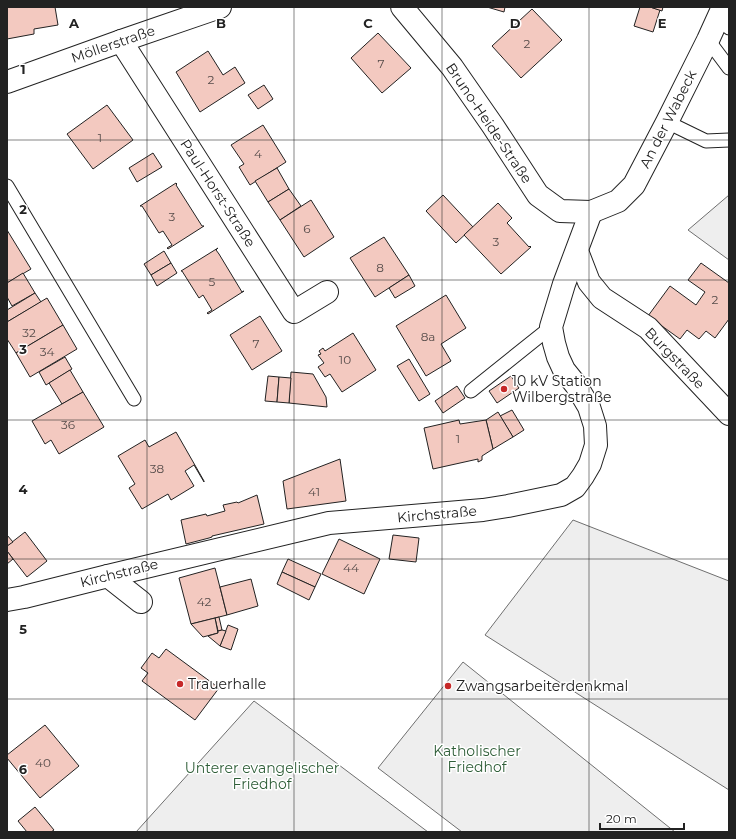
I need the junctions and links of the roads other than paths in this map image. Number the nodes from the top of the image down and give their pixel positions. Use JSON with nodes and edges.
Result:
{"nodes":[{"id":1,"x":220,"y":7,"type":"edge"},
{"id":2,"x":402,"y":7,"type":"edge"},
{"id":3,"x":723,"y":17,"type":"edge"},
{"id":4,"x":708,"y":40,"type":"junction"},
{"id":5,"x":121,"y":41,"type":"junction"},
{"id":6,"x":729,"y":68,"type":"edge"},
{"id":7,"x":7,"y":82,"type":"edge"},
{"id":8,"x":667,"y":122,"type":"junction"},
{"id":9,"x":729,"y":140,"type":"edge"},
{"id":10,"x":7,"y":186,"type":"edge"},
{"id":11,"x":591,"y":212,"type":"junction"},
{"id":12,"x":577,"y":251,"type":"junction"},
{"id":13,"x":327,"y":292,"type":"dead end"},
{"id":14,"x":551,"y":327,"type":"junction"},
{"id":15,"x":471,"y":391,"type":"dead end"},
{"id":16,"x":134,"y":400,"type":"dead end"},
{"id":17,"x":729,"y":414,"type":"edge"},
{"id":18,"x":108,"y":576,"type":"junction"},
{"id":19,"x":7,"y":600,"type":"edge"},
{"id":20,"x":141,"y":602,"type":"dead end"}],
"edges":[{"from":1,"to":5,"type":"street","name":"Möllerstraße"},
{"from":2,"to":11,"type":"street","name":"Bruno-Heide-Straße"},
{"from":3,"to":4,"type":"street","name":"An der Wabeck"},
{"from":4,"to":6,"type":"lane"},
{"from":4,"to":8,"type":"street","name":"An der Wabeck"},
{"from":5,"to":7,"type":"street","name":"Möllerstraße"},
{"from":5,"to":13,"type":"street","name":"Paul-Horst-Straße"},
{"from":8,"to":9,"type":"lane"},
{"from":8,"to":11,"type":"street","name":"An der Wabeck"},
{"from":10,"to":16,"type":"lane"},
{"from":11,"to":12,"type":"street","name":"Kirchstraße"},
{"from":12,"to":14,"type":"street","name":"Kirchstraße"},
{"from":12,"to":17,"type":"street","name":"Burgstraße"},
{"from":14,"to":15,"type":"lane"},
{"from":14,"to":18,"type":"street","name":"Kirchstraße"},
{"from":18,"to":19,"type":"street","name":"Kirchstraße"},
{"from":18,"to":20,"type":"street"}]}
